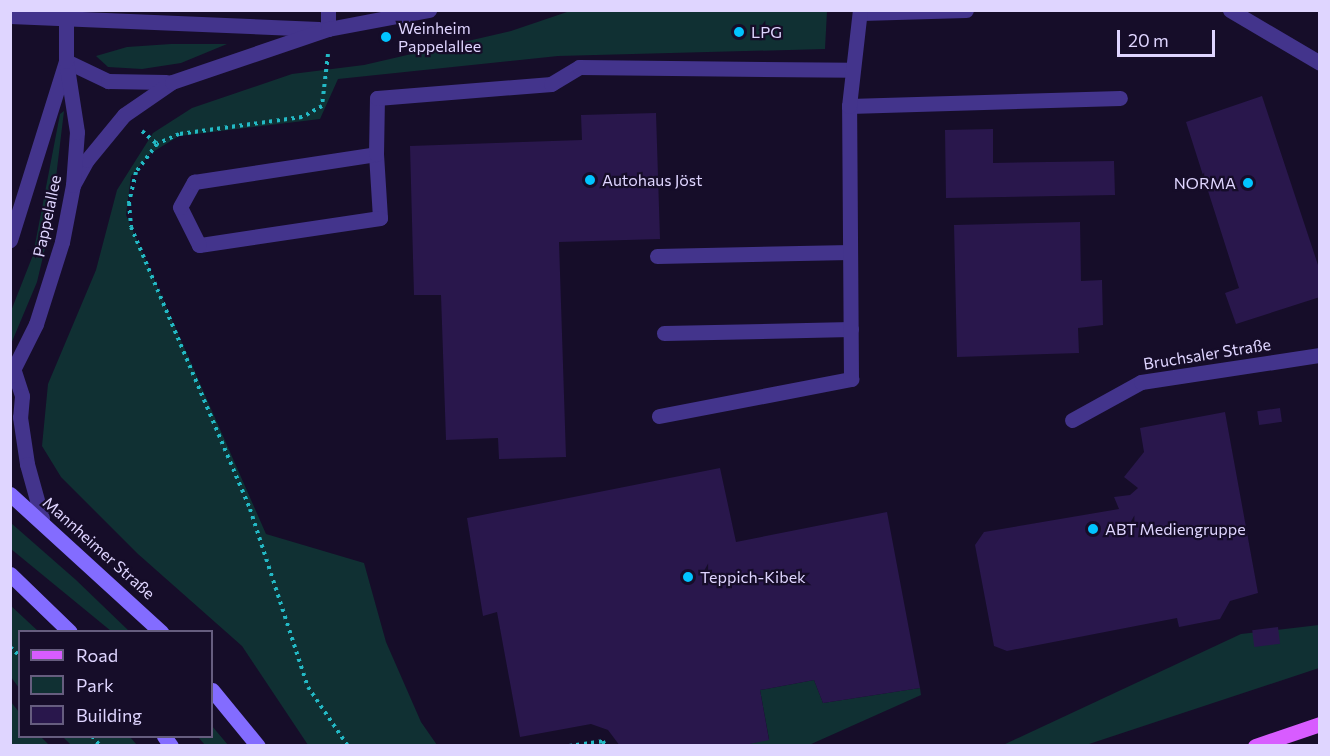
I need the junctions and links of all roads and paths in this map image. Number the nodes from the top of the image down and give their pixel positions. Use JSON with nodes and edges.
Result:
{"nodes":[{"id":1,"x":328,"y":10,"type":"edge"},
{"id":2,"x":429,"y":10,"type":"edge"},
{"id":3,"x":966,"y":10,"type":"edge"},
{"id":4,"x":1230,"y":10,"type":"edge"},
{"id":5,"x":860,"y":12,"type":"edge"},
{"id":6,"x":66,"y":15,"type":"edge"},
{"id":7,"x":10,"y":16,"type":"edge"},
{"id":8,"x":328,"y":29,"type":"junction"},
{"id":9,"x":66,"y":61,"type":"junction"},
{"id":10,"x":1320,"y":63,"type":"edge"},
{"id":11,"x":852,"y":70,"type":"junction"},
{"id":12,"x":172,"y":82,"type":"junction"},
{"id":13,"x":1120,"y":98,"type":"dead end"},
{"id":14,"x":849,"y":106,"type":"junction"},
{"id":15,"x":376,"y":154,"type":"junction"},
{"id":16,"x":73,"y":185,"type":"junction"},
{"id":17,"x":10,"y":240,"type":"edge"},
{"id":18,"x":850,"y":252,"type":"junction"},
{"id":19,"x":657,"y":255,"type":"dead end"},
{"id":20,"x":851,"y":329,"type":"junction"},
{"id":21,"x":664,"y":333,"type":"dead end"},
{"id":22,"x":1320,"y":355,"type":"edge"},
{"id":23,"x":12,"y":374,"type":"edge"},
{"id":24,"x":659,"y":416,"type":"dead end"},
{"id":25,"x":1072,"y":420,"type":"dead end"},
{"id":26,"x":10,"y":494,"type":"edge"},
{"id":27,"x":42,"y":519,"type":"junction"},
{"id":28,"x":10,"y":574,"type":"edge"},
{"id":29,"x":68,"y":630,"type":"edge"},
{"id":30,"x":159,"y":630,"type":"edge"},
{"id":31,"x":213,"y":691,"type":"edge"},
{"id":32,"x":1320,"y":724,"type":"edge"},
{"id":33,"x":258,"y":746,"type":"edge"},
{"id":34,"x":348,"y":746,"type":"edge"},
{"id":35,"x":569,"y":746,"type":"edge"},
{"id":36,"x":605,"y":746,"type":"edge"},
{"id":37,"x":1255,"y":746,"type":"edge"}],
"edges":[{"from":1,"to":8,"type":"street"},
{"from":2,"to":8,"type":"street"},
{"from":3,"to":5,"type":"street"},
{"from":4,"to":10,"type":"street"},
{"from":5,"to":11,"type":"street"},
{"from":6,"to":7,"type":"street"},
{"from":6,"to":8,"type":"street"},
{"from":6,"to":9,"type":"street","name":"Pappelallee"},
{"from":8,"to":12,"type":"street"},
{"from":8,"to":34,"type":"path"},
{"from":9,"to":12,"type":"street"},
{"from":9,"to":16,"type":"street","name":"Pappelallee"},
{"from":9,"to":17,"type":"street","name":"Pappelallee"},
{"from":11,"to":14,"type":"street"},
{"from":11,"to":15,"type":"street"},
{"from":12,"to":16,"type":"street"},
{"from":13,"to":14,"type":"street"},
{"from":14,"to":18,"type":"street"},
{"from":15,"to":15,"type":"street"},
{"from":16,"to":23,"type":"street","name":"Pappelallee"},
{"from":18,"to":19,"type":"street"},
{"from":18,"to":20,"type":"street"},
{"from":20,"to":21,"type":"street"},
{"from":20,"to":24,"type":"street"},
{"from":22,"to":25,"type":"street","name":"Bruchsaler Straße"},
{"from":23,"to":27,"type":"street","name":"Pappelallee"},
{"from":26,"to":27,"type":"main road","name":"Mannheimer Straße"},
{"from":27,"to":30,"type":"main road","name":"Mannheimer Straße"},
{"from":28,"to":29,"type":"main road"},
{"from":31,"to":33,"type":"main road"},
{"from":32,"to":37,"type":"main road"},
{"from":35,"to":36,"type":"path"}]}
